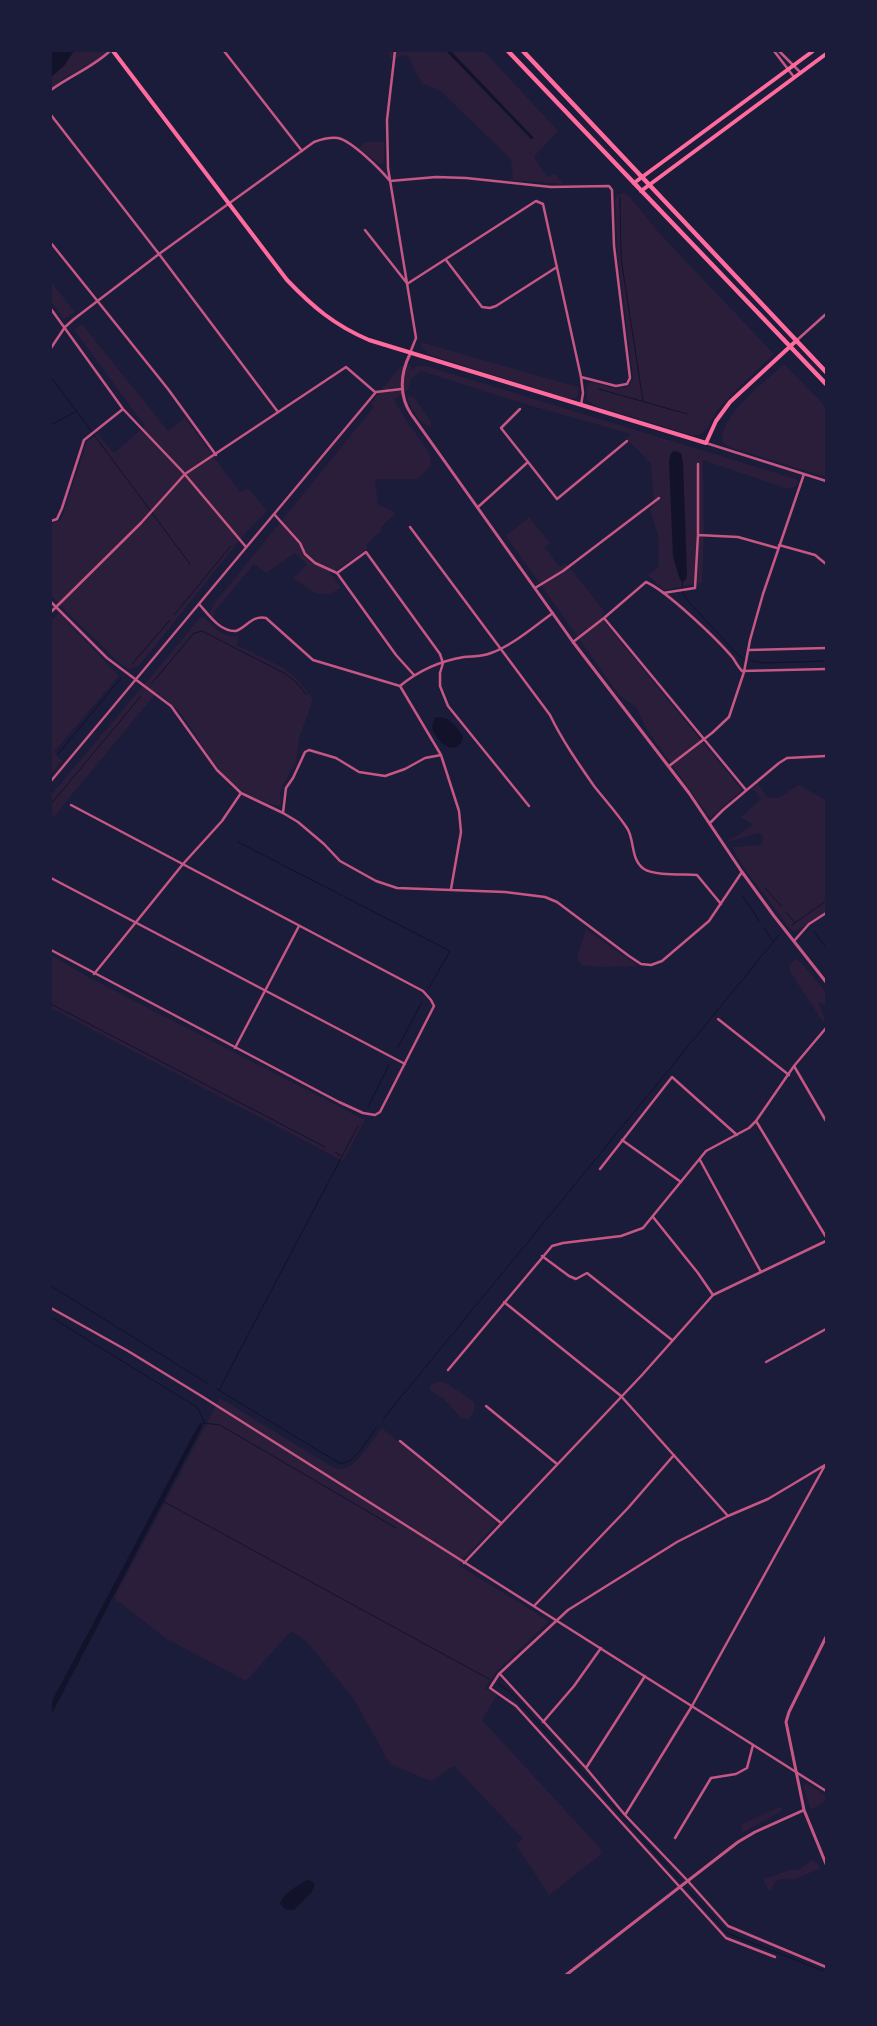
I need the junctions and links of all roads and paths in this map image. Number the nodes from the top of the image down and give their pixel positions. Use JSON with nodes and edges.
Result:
{"nodes":[{"id":1,"x":111,"y":51,"type":"edge"},
{"id":2,"x":224,"y":51,"type":"edge"},
{"id":3,"x":396,"y":51,"type":"edge"},
{"id":4,"x":508,"y":51,"type":"edge"},
{"id":5,"x":523,"y":51,"type":"edge"},
{"id":6,"x":774,"y":51,"type":"edge"},
{"id":7,"x":780,"y":51,"type":"edge"},
{"id":8,"x":813,"y":51,"type":"edge"},
{"id":9,"x":826,"y":54,"type":"edge"},
{"id":10,"x":794,"y":66,"type":"junction"},
{"id":11,"x":788,"y":70,"type":"junction"},
{"id":12,"x":801,"y":73,"type":"junction"},
{"id":13,"x":794,"y":78,"type":"junction"},
{"id":14,"x":51,"y":90,"type":"edge"},
{"id":15,"x":51,"y":115,"type":"edge"},
{"id":16,"x":302,"y":150,"type":"junction"},
{"id":17,"x":641,"y":177,"type":"junction"},
{"id":18,"x":390,"y":181,"type":"junction"},
{"id":19,"x":634,"y":183,"type":"junction"},
{"id":20,"x":648,"y":185,"type":"junction"},
{"id":21,"x":641,"y":191,"type":"junction"},
{"id":22,"x":229,"y":204,"type":"junction"},
{"id":23,"x":365,"y":230,"type":"dead end"},
{"id":24,"x":51,"y":243,"type":"edge"},
{"id":25,"x":159,"y":254,"type":"junction"},
{"id":26,"x":446,"y":260,"type":"junction"},
{"id":27,"x":557,"y":267,"type":"junction"},
{"id":28,"x":407,"y":284,"type":"junction"},
{"id":29,"x":99,"y":302,"type":"junction"},
{"id":30,"x":51,"y":309,"type":"edge"},
{"id":31,"x":826,"y":314,"type":"edge"},
{"id":32,"x":65,"y":327,"type":"junction"},
{"id":33,"x":796,"y":341,"type":"junction"},
{"id":34,"x":790,"y":347,"type":"junction"},
{"id":35,"x":51,"y":348,"type":"edge"},
{"id":36,"x":410,"y":354,"type":"junction"},
{"id":37,"x":826,"y":372,"type":"edge"},
{"id":38,"x":581,"y":377,"type":"junction"},
{"id":39,"x":826,"y":384,"type":"edge"},
{"id":40,"x":402,"y":389,"type":"junction"},
{"id":41,"x":376,"y":392,"type":"junction"},
{"id":42,"x":581,"y":405,"type":"junction"},
{"id":43,"x":123,"y":409,"type":"junction"},
{"id":44,"x":520,"y":410,"type":"dead end"},
{"id":45,"x":278,"y":412,"type":"junction"},
{"id":46,"x":627,"y":441,"type":"dead end"},
{"id":47,"x":706,"y":443,"type":"junction"},
{"id":48,"x":216,"y":455,"type":"junction"},
{"id":49,"x":528,"y":462,"type":"junction"},
{"id":50,"x":698,"y":464,"type":"dead end"},
{"id":51,"x":185,"y":474,"type":"junction"},
{"id":52,"x":804,"y":474,"type":"junction"},
{"id":53,"x":826,"y":481,"type":"edge"},
{"id":54,"x":659,"y":498,"type":"dead end"},
{"id":55,"x":478,"y":507,"type":"junction"},
{"id":56,"x":274,"y":514,"type":"junction"},
{"id":57,"x":51,"y":521,"type":"edge"},
{"id":58,"x":410,"y":527,"type":"dead end"},
{"id":59,"x":698,"y":535,"type":"junction"},
{"id":60,"x":246,"y":547,"type":"junction"},
{"id":61,"x":778,"y":547,"type":"junction"},
{"id":62,"x":826,"y":564,"type":"edge"},
{"id":63,"x":337,"y":573,"type":"junction"},
{"id":64,"x":535,"y":588,"type":"junction"},
{"id":65,"x":663,"y":593,"type":"junction"},
{"id":66,"x":51,"y":602,"type":"edge"},
{"id":67,"x":199,"y":604,"type":"junction"},
{"id":68,"x":56,"y":607,"type":"junction"},
{"id":69,"x":51,"y":612,"type":"edge"},
{"id":70,"x":553,"y":613,"type":"junction"},
{"id":71,"x":604,"y":618,"type":"junction"},
{"id":72,"x":573,"y":642,"type":"junction"},
{"id":73,"x":826,"y":648,"type":"edge"},
{"id":74,"x":501,"y":649,"type":"junction"},
{"id":75,"x":750,"y":650,"type":"junction"},
{"id":76,"x":443,"y":663,"type":"junction"},
{"id":77,"x":826,"y":669,"type":"edge"},
{"id":78,"x":744,"y":672,"type":"junction"},
{"id":79,"x":414,"y":675,"type":"junction"},
{"id":80,"x":136,"y":680,"type":"junction"},
{"id":81,"x":400,"y":686,"type":"junction"},
{"id":82,"x":703,"y":738,"type":"junction"},
{"id":83,"x":441,"y":754,"type":"junction"},
{"id":84,"x":826,"y":756,"type":"edge"},
{"id":85,"x":669,"y":766,"type":"junction"},
{"id":86,"x":51,"y":781,"type":"edge"},
{"id":87,"x":746,"y":790,"type":"junction"},
{"id":88,"x":241,"y":793,"type":"junction"},
{"id":89,"x":71,"y":805,"type":"dead end"},
{"id":90,"x":529,"y":806,"type":"dead end"},
{"id":91,"x":283,"y":813,"type":"junction"},
{"id":92,"x":710,"y":823,"type":"junction"},
{"id":93,"x":183,"y":864,"type":"junction"},
{"id":94,"x":742,"y":872,"type":"junction"},
{"id":95,"x":51,"y":878,"type":"edge"},
{"id":96,"x":451,"y":889,"type":"junction"},
{"id":97,"x":721,"y":904,"type":"junction"},
{"id":98,"x":826,"y":913,"type":"edge"},
{"id":99,"x":137,"y":923,"type":"junction"},
{"id":100,"x":299,"y":926,"type":"junction"},
{"id":101,"x":794,"y":941,"type":"junction"},
{"id":102,"x":51,"y":950,"type":"edge"},
{"id":103,"x":94,"y":974,"type":"junction"},
{"id":104,"x":826,"y":982,"type":"edge"},
{"id":105,"x":265,"y":991,"type":"junction"},
{"id":106,"x":718,"y":1019,"type":"dead end"},
{"id":107,"x":826,"y":1028,"type":"edge"},
{"id":108,"x":234,"y":1048,"type":"junction"},
{"id":109,"x":405,"y":1064,"type":"junction"},
{"id":110,"x":794,"y":1066,"type":"junction"},
{"id":111,"x":789,"y":1075,"type":"junction"},
{"id":112,"x":756,"y":1121,"type":"junction"},
{"id":113,"x":826,"y":1121,"type":"edge"},
{"id":114,"x":737,"y":1135,"type":"junction"},
{"id":115,"x":622,"y":1140,"type":"junction"},
{"id":116,"x":700,"y":1160,"type":"junction"},
{"id":117,"x":600,"y":1169,"type":"dead end"},
{"id":118,"x":682,"y":1182,"type":"junction"},
{"id":119,"x":653,"y":1217,"type":"junction"},
{"id":120,"x":826,"y":1237,"type":"edge"},
{"id":121,"x":542,"y":1256,"type":"junction"},
{"id":122,"x":761,"y":1272,"type":"junction"},
{"id":123,"x":713,"y":1295,"type":"junction"},
{"id":124,"x":504,"y":1302,"type":"junction"},
{"id":125,"x":51,"y":1308,"type":"edge"},
{"id":126,"x":826,"y":1329,"type":"edge"},
{"id":127,"x":672,"y":1340,"type":"junction"},
{"id":128,"x":766,"y":1362,"type":"dead end"},
{"id":129,"x":448,"y":1370,"type":"dead end"},
{"id":130,"x":621,"y":1396,"type":"junction"},
{"id":131,"x":486,"y":1406,"type":"dead end"},
{"id":132,"x":400,"y":1440,"type":"dead end"},
{"id":133,"x":674,"y":1455,"type":"junction"},
{"id":134,"x":558,"y":1464,"type":"junction"},
{"id":135,"x":825,"y":1464,"type":"edge"},
{"id":136,"x":728,"y":1516,"type":"junction"},
{"id":137,"x":501,"y":1524,"type":"junction"},
{"id":138,"x":464,"y":1563,"type":"junction"},
{"id":139,"x":534,"y":1606,"type":"junction"},
{"id":140,"x":556,"y":1619,"type":"junction"},
{"id":141,"x":826,"y":1637,"type":"edge"},
{"id":142,"x":601,"y":1648,"type":"junction"},
{"id":143,"x":500,"y":1674,"type":"junction"},
{"id":144,"x":645,"y":1676,"type":"junction"},
{"id":145,"x":692,"y":1706,"type":"junction"},
{"id":146,"x":543,"y":1722,"type":"junction"},
{"id":147,"x":753,"y":1745,"type":"junction"},
{"id":148,"x":586,"y":1768,"type":"junction"},
{"id":149,"x":795,"y":1772,"type":"junction"},
{"id":150,"x":826,"y":1791,"type":"edge"},
{"id":151,"x":804,"y":1810,"type":"junction"},
{"id":152,"x":625,"y":1815,"type":"junction"},
{"id":153,"x":676,"y":1838,"type":"dead end"},
{"id":154,"x":826,"y":1864,"type":"edge"},
{"id":155,"x":687,"y":1880,"type":"junction"},
{"id":156,"x":678,"y":1887,"type":"junction"},
{"id":157,"x":775,"y":1957,"type":"dead end"},
{"id":158,"x":826,"y":1967,"type":"edge"},
{"id":159,"x":566,"y":1975,"type":"edge"}],
"edges":[{"from":1,"to":14,"type":"street"},
{"from":1,"to":22,"type":"main road"},
{"from":2,"to":16,"type":"street"},
{"from":3,"to":18,"type":"street"},
{"from":4,"to":19,"type":"highway"},
{"from":5,"to":17,"type":"highway"},
{"from":6,"to":11,"type":"street"},
{"from":7,"to":10,"type":"street"},
{"from":8,"to":10,"type":"main road"},
{"from":9,"to":12,"type":"main road"},
{"from":10,"to":11,"type":"main road"},
{"from":10,"to":12,"type":"street"},
{"from":11,"to":13,"type":"street"},
{"from":11,"to":17,"type":"main road"},
{"from":12,"to":13,"type":"main road"},
{"from":13,"to":20,"type":"main road"},
{"from":15,"to":25,"type":"street"},
{"from":16,"to":18,"type":"street"},
{"from":16,"to":22,"type":"street"},
{"from":17,"to":19,"type":"main road"},
{"from":17,"to":20,"type":"highway"},
{"from":18,"to":28,"type":"street"},
{"from":18,"to":38,"type":"street"},
{"from":19,"to":21,"type":"highway"},
{"from":20,"to":21,"type":"main road"},
{"from":20,"to":33,"type":"highway"},
{"from":21,"to":34,"type":"highway"},
{"from":22,"to":25,"type":"street"},
{"from":22,"to":36,"type":"main road"},
{"from":23,"to":28,"type":"street"},
{"from":24,"to":29,"type":"street"},
{"from":25,"to":29,"type":"street"},
{"from":25,"to":45,"type":"street"},
{"from":26,"to":27,"type":"street"},
{"from":26,"to":27,"type":"street"},
{"from":26,"to":28,"type":"street"},
{"from":27,"to":38,"type":"street"},
{"from":28,"to":36,"type":"street"},
{"from":29,"to":32,"type":"street"},
{"from":29,"to":48,"type":"street"},
{"from":30,"to":32,"type":"street"},
{"from":31,"to":33,"type":"street"},
{"from":32,"to":35,"type":"street"},
{"from":32,"to":43,"type":"street"},
{"from":33,"to":34,"type":"main road"},
{"from":33,"to":37,"type":"highway"},
{"from":34,"to":39,"type":"highway"},
{"from":34,"to":47,"type":"main road"},
{"from":36,"to":40,"type":"street"},
{"from":36,"to":42,"type":"main road"},
{"from":38,"to":42,"type":"street"},
{"from":40,"to":41,"type":"street"},
{"from":40,"to":55,"type":"street"},
{"from":41,"to":45,"type":"street"},
{"from":41,"to":56,"type":"street"},
{"from":42,"to":47,"type":"main road"},
{"from":43,"to":51,"type":"street"},
{"from":43,"to":57,"type":"street"},
{"from":44,"to":49,"type":"street"},
{"from":45,"to":48,"type":"street"},
{"from":46,"to":49,"type":"street"},
{"from":47,"to":52,"type":"street"},
{"from":48,"to":51,"type":"street"},
{"from":49,"to":55,"type":"street"},
{"from":50,"to":59,"type":"street"},
{"from":51,"to":60,"type":"street"},
{"from":51,"to":68,"type":"street"},
{"from":52,"to":53,"type":"street"},
{"from":52,"to":61,"type":"street"},
{"from":54,"to":64,"type":"street"},
{"from":55,"to":64,"type":"street"},
{"from":56,"to":60,"type":"street"},
{"from":56,"to":63,"type":"street"},
{"from":58,"to":74,"type":"street"},
{"from":59,"to":61,"type":"street"},
{"from":59,"to":65,"type":"street"},
{"from":60,"to":67,"type":"street"},
{"from":61,"to":62,"type":"street"},
{"from":61,"to":75,"type":"street"},
{"from":63,"to":76,"type":"street"},
{"from":63,"to":79,"type":"street"},
{"from":64,"to":70,"type":"street"},
{"from":65,"to":71,"type":"street"},
{"from":65,"to":78,"type":"street"},
{"from":66,"to":68,"type":"street"},
{"from":67,"to":80,"type":"street"},
{"from":67,"to":81,"type":"street"},
{"from":68,"to":69,"type":"street"},
{"from":68,"to":80,"type":"street"},
{"from":70,"to":72,"type":"street"},
{"from":70,"to":74,"type":"street"},
{"from":71,"to":72,"type":"street"},
{"from":71,"to":82,"type":"street"},
{"from":72,"to":85,"type":"street"},
{"from":73,"to":75,"type":"street"},
{"from":74,"to":76,"type":"street"},
{"from":74,"to":97,"type":"street"},
{"from":75,"to":78,"type":"street"},
{"from":76,"to":79,"type":"street"},
{"from":76,"to":90,"type":"street"},
{"from":77,"to":78,"type":"street"},
{"from":78,"to":82,"type":"street"},
{"from":79,"to":81,"type":"street"},
{"from":80,"to":86,"type":"street"},
{"from":80,"to":88,"type":"street"},
{"from":81,"to":83,"type":"street"},
{"from":82,"to":85,"type":"street"},
{"from":82,"to":87,"type":"street"},
{"from":83,"to":91,"type":"street"},
{"from":83,"to":96,"type":"street"},
{"from":84,"to":87,"type":"street"},
{"from":85,"to":92,"type":"street"},
{"from":87,"to":92,"type":"street"},
{"from":88,"to":91,"type":"street"},
{"from":88,"to":93,"type":"street"},
{"from":89,"to":93,"type":"street"},
{"from":91,"to":96,"type":"street"},
{"from":92,"to":94,"type":"street"},
{"from":93,"to":99,"type":"street"},
{"from":93,"to":100,"type":"street"},
{"from":94,"to":97,"type":"street"},
{"from":94,"to":101,"type":"street"},
{"from":95,"to":99,"type":"street"},
{"from":96,"to":97,"type":"street"},
{"from":98,"to":101,"type":"street"},
{"from":99,"to":103,"type":"street"},
{"from":99,"to":105,"type":"street"},
{"from":100,"to":105,"type":"street"},
{"from":100,"to":109,"type":"street"},
{"from":101,"to":104,"type":"street"},
{"from":102,"to":103,"type":"street"},
{"from":103,"to":108,"type":"street"},
{"from":105,"to":108,"type":"street"},
{"from":105,"to":109,"type":"street"},
{"from":106,"to":111,"type":"street"},
{"from":107,"to":110,"type":"street"},
{"from":108,"to":109,"type":"street"},
{"from":110,"to":111,"type":"street"},
{"from":110,"to":113,"type":"street"},
{"from":111,"to":112,"type":"street"},
{"from":112,"to":114,"type":"street"},
{"from":112,"to":120,"type":"street"},
{"from":114,"to":115,"type":"street"},
{"from":114,"to":116,"type":"street"},
{"from":115,"to":117,"type":"street"},
{"from":115,"to":118,"type":"street"},
{"from":116,"to":118,"type":"street"},
{"from":116,"to":122,"type":"street"},
{"from":118,"to":119,"type":"street"},
{"from":119,"to":121,"type":"street"},
{"from":119,"to":123,"type":"street"},
{"from":120,"to":122,"type":"street"},
{"from":121,"to":124,"type":"street"},
{"from":121,"to":127,"type":"street"},
{"from":122,"to":123,"type":"street"},
{"from":123,"to":127,"type":"street"},
{"from":124,"to":129,"type":"street"},
{"from":124,"to":130,"type":"street"},
{"from":125,"to":138,"type":"street"},
{"from":126,"to":128,"type":"street"},
{"from":127,"to":130,"type":"street"},
{"from":130,"to":133,"type":"street"},
{"from":130,"to":134,"type":"street"},
{"from":131,"to":134,"type":"street"},
{"from":132,"to":137,"type":"street"},
{"from":133,"to":136,"type":"street"},
{"from":133,"to":139,"type":"street"},
{"from":134,"to":137,"type":"street"},
{"from":135,"to":136,"type":"street"},
{"from":135,"to":145,"type":"street"},
{"from":136,"to":140,"type":"street"},
{"from":137,"to":138,"type":"street"},
{"from":138,"to":139,"type":"street"},
{"from":139,"to":140,"type":"street"},
{"from":140,"to":142,"type":"street"},
{"from":140,"to":143,"type":"street"},
{"from":141,"to":149,"type":"street"},
{"from":142,"to":144,"type":"street"},
{"from":142,"to":146,"type":"street"},
{"from":143,"to":146,"type":"street"},
{"from":143,"to":156,"type":"street"},
{"from":144,"to":145,"type":"street"},
{"from":144,"to":148,"type":"street"},
{"from":145,"to":147,"type":"street"},
{"from":145,"to":152,"type":"street"},
{"from":146,"to":148,"type":"street"},
{"from":147,"to":149,"type":"street"},
{"from":147,"to":153,"type":"street"},
{"from":148,"to":152,"type":"street"},
{"from":149,"to":150,"type":"street"},
{"from":149,"to":151,"type":"street"},
{"from":151,"to":154,"type":"street"},
{"from":151,"to":155,"type":"street"},
{"from":152,"to":155,"type":"street"},
{"from":155,"to":156,"type":"street"},
{"from":155,"to":158,"type":"street"},
{"from":156,"to":157,"type":"street"},
{"from":156,"to":159,"type":"street"}]}
